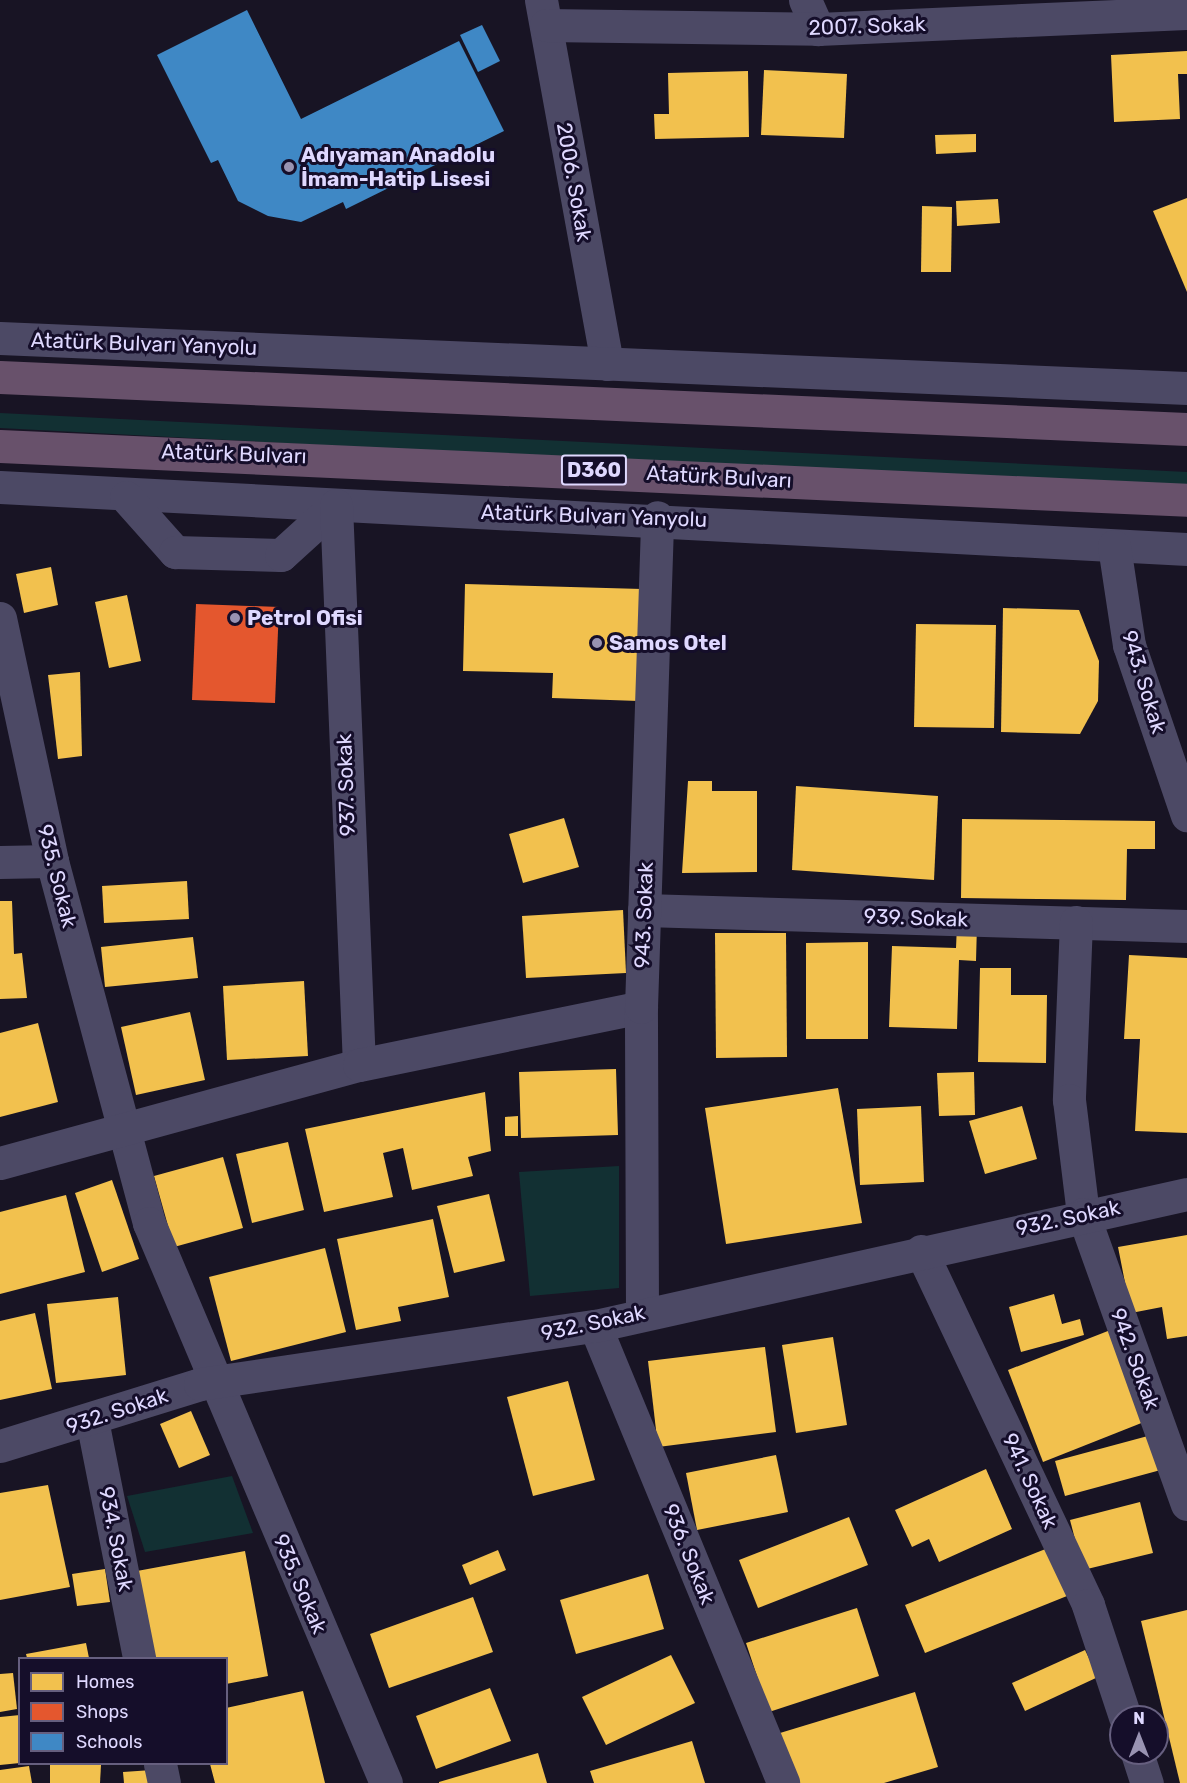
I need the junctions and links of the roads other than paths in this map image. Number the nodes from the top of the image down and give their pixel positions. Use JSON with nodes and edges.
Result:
{"nodes":[{"id":1,"x":594,"y":0,"type":"edge"},
{"id":2,"x":543,"y":12,"type":"edge"},
{"id":3,"x":1187,"y":13,"type":"edge"},
{"id":4,"x":811,"y":14,"type":"edge"},
{"id":5,"x":0,"y":338,"type":"edge"},
{"id":6,"x":607,"y":364,"type":"junction"},
{"id":7,"x":0,"y":377,"type":"edge"},
{"id":8,"x":1187,"y":388,"type":"edge"},
{"id":9,"x":1187,"y":429,"type":"edge"},
{"id":10,"x":0,"y":446,"type":"edge"},
{"id":11,"x":0,"y":487,"type":"edge"},
{"id":12,"x":126,"y":497,"type":"junction"},
{"id":13,"x":1187,"y":500,"type":"edge"},
{"id":14,"x":336,"y":505,"type":"junction"},
{"id":15,"x":657,"y":518,"type":"junction"},
{"id":16,"x":1114,"y":546,"type":"junction"},
{"id":17,"x":1187,"y":549,"type":"edge"},
{"id":18,"x":0,"y":618,"type":"edge"},
{"id":19,"x":1187,"y":815,"type":"edge"},
{"id":20,"x":52,"y":861,"type":"junction"},
{"id":21,"x":0,"y":862,"type":"edge"},
{"id":22,"x":644,"y":910,"type":"junction"},
{"id":23,"x":1076,"y":922,"type":"junction"},
{"id":24,"x":1187,"y":926,"type":"edge"},
{"id":25,"x":641,"y":1007,"type":"junction"},
{"id":26,"x":359,"y":1065,"type":"junction"},
{"id":27,"x":123,"y":1132,"type":"junction"},
{"id":28,"x":0,"y":1163,"type":"edge"},
{"id":29,"x":1187,"y":1194,"type":"edge"},
{"id":30,"x":1083,"y":1214,"type":"junction"},
{"id":31,"x":921,"y":1251,"type":"junction"},
{"id":32,"x":642,"y":1312,"type":"junction"},
{"id":33,"x":595,"y":1326,"type":"junction"},
{"id":34,"x":215,"y":1386,"type":"junction"},
{"id":35,"x":92,"y":1420,"type":"junction"},
{"id":36,"x":0,"y":1446,"type":"edge"},
{"id":37,"x":1187,"y":1504,"type":"edge"},
{"id":38,"x":140,"y":1657,"type":"edge"},
{"id":39,"x":1121,"y":1705,"type":"edge"},
{"id":40,"x":160,"y":1765,"type":"edge"},
{"id":41,"x":1141,"y":1765,"type":"edge"},
{"id":42,"x":164,"y":1783,"type":"edge"},
{"id":43,"x":386,"y":1783,"type":"edge"},
{"id":44,"x":783,"y":1783,"type":"edge"},
{"id":45,"x":1147,"y":1783,"type":"edge"}],
"edges":[{"from":1,"to":2,"type":"street"},
{"from":2,"to":4,"type":"street","name":"2007. Sokak"},
{"from":2,"to":6,"type":"street","name":"2006. Sokak"},
{"from":3,"to":4,"type":"street","name":"2007. Sokak"},
{"from":5,"to":6,"type":"street","name":"Atatürk Bulvarı Yanyolu"},
{"from":6,"to":8,"type":"street","name":"Atatürk Bulvarı Yanyolu"},
{"from":7,"to":9,"type":"highway"},
{"from":10,"to":13,"type":"highway","name":"Atatürk Bulvarı","number":"D360"},
{"from":11,"to":12,"type":"street","name":"Atatürk Bulvarı Yanyolu"},
{"from":12,"to":14,"type":"street","name":"Atatürk Bulvarı Yanyolu"},
{"from":12,"to":14,"type":"street"},
{"from":14,"to":15,"type":"street","name":"Atatürk Bulvarı Yanyolu"},
{"from":14,"to":26,"type":"street","name":"937. Sokak"},
{"from":15,"to":16,"type":"street","name":"Atatürk Bulvarı Yanyolu"},
{"from":15,"to":22,"type":"street","name":"943. Sokak"},
{"from":16,"to":17,"type":"street","name":"Atatürk Bulvarı Yanyolu"},
{"from":16,"to":19,"type":"street","name":"943. Sokak"},
{"from":18,"to":20,"type":"street","name":"935. Sokak"},
{"from":20,"to":21,"type":"street"},
{"from":20,"to":27,"type":"street","name":"935. Sokak"},
{"from":22,"to":23,"type":"street","name":"939. Sokak"},
{"from":22,"to":25,"type":"street","name":"943. Sokak"},
{"from":23,"to":24,"type":"street","name":"939. Sokak"},
{"from":23,"to":30,"type":"street","name":"942. Sokak"},
{"from":25,"to":26,"type":"street"},
{"from":25,"to":32,"type":"street","name":"943. Sokak"},
{"from":26,"to":27,"type":"street"},
{"from":27,"to":28,"type":"street"},
{"from":27,"to":34,"type":"street","name":"935. Sokak"},
{"from":29,"to":30,"type":"street","name":"932. Sokak"},
{"from":30,"to":31,"type":"street","name":"932. Sokak"},
{"from":30,"to":37,"type":"street","name":"942. Sokak"},
{"from":31,"to":32,"type":"street","name":"932. Sokak"},
{"from":31,"to":39,"type":"street","name":"941. Sokak"},
{"from":32,"to":33,"type":"street","name":"932. Sokak"},
{"from":33,"to":34,"type":"street","name":"932. Sokak"},
{"from":33,"to":44,"type":"street","name":"936. Sokak"},
{"from":34,"to":35,"type":"street","name":"932. Sokak"},
{"from":34,"to":43,"type":"street","name":"935. Sokak"},
{"from":35,"to":36,"type":"street","name":"932. Sokak"},
{"from":35,"to":38,"type":"street","name":"934. Sokak"},
{"from":40,"to":42,"type":"street"},
{"from":41,"to":45,"type":"street"}]}
